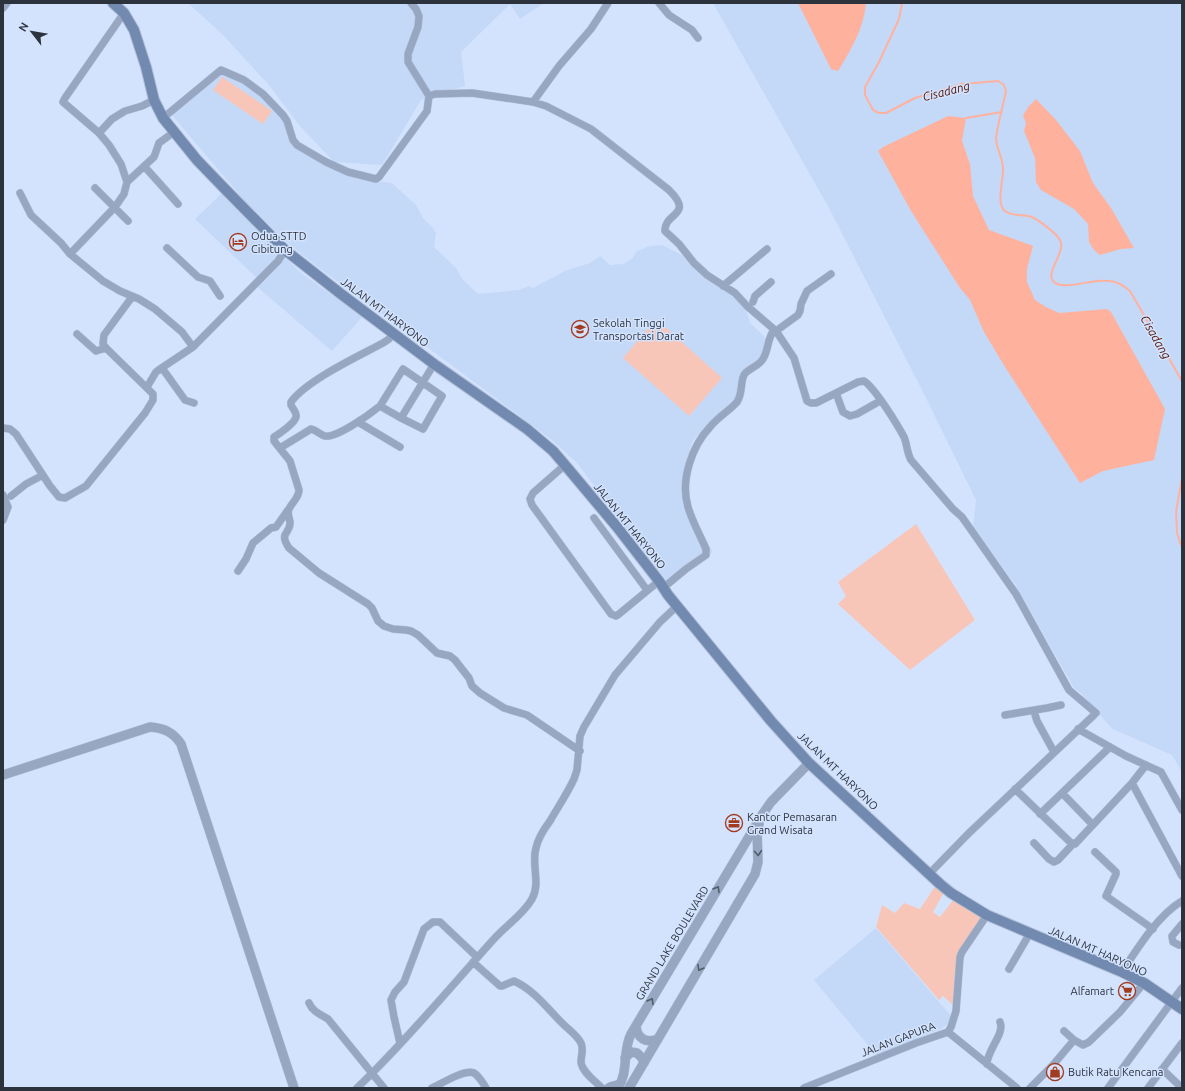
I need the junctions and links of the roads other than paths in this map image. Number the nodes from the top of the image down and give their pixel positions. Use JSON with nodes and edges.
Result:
{"nodes":[{"id":1,"x":7,"y":3,"type":"edge"},
{"id":2,"x":113,"y":3,"type":"edge"},
{"id":3,"x":411,"y":3,"type":"edge"},
{"id":4,"x":608,"y":3,"type":"edge"},
{"id":5,"x":659,"y":3,"type":"edge"},
{"id":6,"x":3,"y":8,"type":"edge"},
{"id":7,"x":124,"y":13,"type":"junction"},
{"id":8,"x":698,"y":38,"type":"dead end"},
{"id":9,"x":429,"y":96,"type":"junction"},
{"id":10,"x":154,"y":100,"type":"junction"},
{"id":11,"x":532,"y":102,"type":"junction"},
{"id":12,"x":162,"y":118,"type":"junction"},
{"id":13,"x":174,"y":132,"type":"junction"},
{"id":14,"x":99,"y":133,"type":"junction"},
{"id":15,"x":144,"y":166,"type":"junction"},
{"id":16,"x":127,"y":182,"type":"junction"},
{"id":17,"x":95,"y":188,"type":"dead end"},
{"id":18,"x":20,"y":193,"type":"dead end"},
{"id":19,"x":178,"y":204,"type":"dead end"},
{"id":20,"x":115,"y":207,"type":"junction"},
{"id":21,"x":128,"y":221,"type":"dead end"},
{"id":22,"x":167,"y":248,"type":"dead end"},
{"id":23,"x":285,"y":250,"type":"junction"},
{"id":24,"x":767,"y":250,"type":"dead end"},
{"id":25,"x":70,"y":254,"type":"junction"},
{"id":26,"x":830,"y":274,"type":"dead end"},
{"id":27,"x":771,"y":282,"type":"dead end"},
{"id":28,"x":723,"y":286,"type":"junction"},
{"id":29,"x":220,"y":296,"type":"dead end"},
{"id":30,"x":132,"y":297,"type":"junction"},
{"id":31,"x":753,"y":305,"type":"junction"},
{"id":32,"x":775,"y":330,"type":"junction"},
{"id":33,"x":393,"y":333,"type":"junction"},
{"id":34,"x":76,"y":334,"type":"dead end"},
{"id":35,"x":106,"y":348,"type":"junction"},
{"id":36,"x":193,"y":348,"type":"junction"},
{"id":37,"x":434,"y":364,"type":"junction"},
{"id":38,"x":162,"y":368,"type":"junction"},
{"id":39,"x":423,"y":383,"type":"junction"},
{"id":40,"x":147,"y":387,"type":"junction"},
{"id":41,"x":836,"y":393,"type":"junction"},
{"id":42,"x":880,"y":401,"type":"junction"},
{"id":43,"x":194,"y":404,"type":"dead end"},
{"id":44,"x":380,"y":406,"type":"junction"},
{"id":45,"x":401,"y":418,"type":"junction"},
{"id":46,"x":358,"y":422,"type":"junction"},
{"id":47,"x":3,"y":428,"type":"edge"},
{"id":48,"x":400,"y":447,"type":"dead end"},
{"id":49,"x":280,"y":448,"type":"junction"},
{"id":50,"x":565,"y":464,"type":"junction"},
{"id":51,"x":43,"y":475,"type":"junction"},
{"id":52,"x":3,"y":495,"type":"edge"},
{"id":53,"x":11,"y":496,"type":"dead end"},
{"id":54,"x":288,"y":510,"type":"junction"},
{"id":55,"x":594,"y":518,"type":"dead end"},
{"id":56,"x":3,"y":520,"type":"edge"},
{"id":57,"x":238,"y":571,"type":"dead end"},
{"id":58,"x":661,"y":584,"type":"junction"},
{"id":59,"x":647,"y":590,"type":"junction"},
{"id":60,"x":677,"y":606,"type":"junction"},
{"id":61,"x":1061,"y":705,"type":"dead end"},
{"id":62,"x":1034,"y":711,"type":"junction"},
{"id":63,"x":1005,"y":715,"type":"dead end"},
{"id":64,"x":1078,"y":729,"type":"junction"},
{"id":65,"x":1110,"y":747,"type":"junction"},
{"id":66,"x":580,"y":751,"type":"junction"},
{"id":67,"x":1054,"y":752,"type":"junction"},
{"id":68,"x":809,"y":763,"type":"junction"},
{"id":69,"x":1146,"y":765,"type":"junction"},
{"id":70,"x":3,"y":775,"type":"edge"},
{"id":71,"x":1132,"y":783,"type":"junction"},
{"id":72,"x":1015,"y":789,"type":"junction"},
{"id":73,"x":1062,"y":793,"type":"junction"},
{"id":74,"x":1182,"y":810,"type":"edge"},
{"id":75,"x":1040,"y":814,"type":"junction"},
{"id":76,"x":762,"y":815,"type":"junction"},
{"id":77,"x":1093,"y":825,"type":"junction"},
{"id":78,"x":1034,"y":843,"type":"dead end"},
{"id":79,"x":1073,"y":844,"type":"junction"},
{"id":80,"x":1095,"y":852,"type":"dead end"},
{"id":81,"x":929,"y":874,"type":"junction"},
{"id":82,"x":1182,"y":876,"type":"edge"},
{"id":83,"x":1182,"y":901,"type":"edge"},
{"id":84,"x":987,"y":914,"type":"junction"},
{"id":85,"x":1182,"y":924,"type":"edge"},
{"id":86,"x":1153,"y":928,"type":"junction"},
{"id":87,"x":1030,"y":933,"type":"junction"},
{"id":88,"x":1181,"y":944,"type":"edge"},
{"id":89,"x":475,"y":960,"type":"junction"},
{"id":90,"x":1009,"y":969,"type":"dead end"},
{"id":91,"x":1122,"y":972,"type":"junction"},
{"id":92,"x":1144,"y":984,"type":"junction"},
{"id":93,"x":1182,"y":988,"type":"edge"},
{"id":94,"x":1172,"y":1002,"type":"junction"},
{"id":95,"x":309,"y":1003,"type":"dead end"},
{"id":96,"x":1182,"y":1009,"type":"edge"},
{"id":97,"x":1000,"y":1022,"type":"dead end"},
{"id":98,"x":636,"y":1026,"type":"junction"},
{"id":99,"x":1064,"y":1031,"type":"dead end"},
{"id":100,"x":948,"y":1032,"type":"junction"},
{"id":101,"x":658,"y":1039,"type":"junction"},
{"id":102,"x":1074,"y":1040,"type":"junction"},
{"id":103,"x":400,"y":1043,"type":"junction"},
{"id":104,"x":1182,"y":1043,"type":"edge"},
{"id":105,"x":625,"y":1058,"type":"junction"},
{"id":106,"x":644,"y":1063,"type":"junction"},
{"id":107,"x":987,"y":1064,"type":"junction"},
{"id":108,"x":1162,"y":1069,"type":"junction"},
{"id":109,"x":372,"y":1074,"type":"junction"},
{"id":110,"x":623,"y":1086,"type":"edge"},
{"id":111,"x":294,"y":1088,"type":"edge"},
{"id":112,"x":357,"y":1088,"type":"edge"},
{"id":113,"x":384,"y":1088,"type":"edge"},
{"id":114,"x":432,"y":1088,"type":"edge"},
{"id":115,"x":486,"y":1088,"type":"edge"},
{"id":116,"x":602,"y":1088,"type":"edge"},
{"id":117,"x":607,"y":1088,"type":"edge"},
{"id":118,"x":804,"y":1088,"type":"edge"},
{"id":119,"x":1017,"y":1088,"type":"edge"},
{"id":120,"x":1030,"y":1088,"type":"edge"},
{"id":121,"x":1108,"y":1088,"type":"edge"},
{"id":122,"x":1148,"y":1088,"type":"edge"},
{"id":123,"x":1182,"y":1088,"type":"edge"}],
"edges":[{"from":1,"to":6,"type":"street"},
{"from":2,"to":7,"type":"main road","name":"JALAN MT HARYONO"},
{"from":3,"to":9,"type":"street"},
{"from":4,"to":11,"type":"street"},
{"from":5,"to":8,"type":"street"},
{"from":7,"to":10,"type":"main road","name":"JALAN MT HARYONO"},
{"from":7,"to":14,"type":"street"},
{"from":9,"to":11,"type":"street"},
{"from":9,"to":12,"type":"street"},
{"from":10,"to":12,"type":"main road","name":"JALAN MT HARYONO"},
{"from":10,"to":14,"type":"street"},
{"from":11,"to":28,"type":"street"},
{"from":12,"to":13,"type":"main road","name":"JALAN MT HARYONO"},
{"from":13,"to":15,"type":"street"},
{"from":13,"to":23,"type":"main road","name":"JALAN MT HARYONO"},
{"from":14,"to":16,"type":"street"},
{"from":15,"to":16,"type":"street"},
{"from":15,"to":19,"type":"street"},
{"from":16,"to":20,"type":"street"},
{"from":17,"to":20,"type":"street"},
{"from":18,"to":25,"type":"street"},
{"from":20,"to":21,"type":"street"},
{"from":20,"to":25,"type":"street"},
{"from":22,"to":29,"type":"street"},
{"from":23,"to":33,"type":"main road","name":"JALAN MT HARYONO"},
{"from":23,"to":36,"type":"street"},
{"from":24,"to":28,"type":"street"},
{"from":25,"to":30,"type":"street"},
{"from":26,"to":32,"type":"street"},
{"from":27,"to":31,"type":"street"},
{"from":28,"to":31,"type":"street"},
{"from":30,"to":35,"type":"street"},
{"from":30,"to":36,"type":"street"},
{"from":31,"to":32,"type":"street"},
{"from":32,"to":41,"type":"street"},
{"from":32,"to":58,"type":"street"},
{"from":33,"to":37,"type":"main road","name":"JALAN MT HARYONO"},
{"from":33,"to":49,"type":"street"},
{"from":34,"to":35,"type":"street"},
{"from":35,"to":40,"type":"street"},
{"from":36,"to":38,"type":"street"},
{"from":37,"to":39,"type":"street"},
{"from":37,"to":50,"type":"main road","name":"JALAN MT HARYONO"},
{"from":38,"to":40,"type":"street"},
{"from":38,"to":43,"type":"street"},
{"from":39,"to":44,"type":"street"},
{"from":39,"to":45,"type":"street"},
{"from":39,"to":45,"type":"street"},
{"from":40,"to":51,"type":"street"},
{"from":41,"to":42,"type":"street"},
{"from":41,"to":42,"type":"street"},
{"from":42,"to":64,"type":"street"},
{"from":44,"to":45,"type":"street"},
{"from":44,"to":46,"type":"street"},
{"from":46,"to":48,"type":"street"},
{"from":46,"to":49,"type":"street"},
{"from":47,"to":51,"type":"street"},
{"from":49,"to":54,"type":"street"},
{"from":50,"to":58,"type":"main road","name":"JALAN MT HARYONO"},
{"from":50,"to":59,"type":"street"},
{"from":51,"to":53,"type":"street"},
{"from":52,"to":56,"type":"street"},
{"from":54,"to":57,"type":"street"},
{"from":54,"to":66,"type":"street"},
{"from":55,"to":59,"type":"street"},
{"from":58,"to":59,"type":"street"},
{"from":58,"to":60,"type":"main road","name":"JALAN MT HARYONO"},
{"from":60,"to":66,"type":"street"},
{"from":60,"to":68,"type":"main road","name":"JALAN MT HARYONO"},
{"from":61,"to":62,"type":"street"},
{"from":62,"to":63,"type":"street"},
{"from":62,"to":67,"type":"street"},
{"from":64,"to":65,"type":"street"},
{"from":64,"to":67,"type":"street"},
{"from":65,"to":69,"type":"street"},
{"from":65,"to":73,"type":"street"},
{"from":66,"to":89,"type":"street"},
{"from":67,"to":72,"type":"street"},
{"from":68,"to":76,"type":"street","name":"GRAND LAKE BOULEVARD"},
{"from":68,"to":81,"type":"main road","name":"JALAN MT HARYONO"},
{"from":69,"to":71,"type":"street"},
{"from":69,"to":74,"type":"street"},
{"from":70,"to":111,"type":"street"},
{"from":71,"to":77,"type":"street"},
{"from":71,"to":82,"type":"street"},
{"from":72,"to":75,"type":"street"},
{"from":72,"to":81,"type":"street"},
{"from":73,"to":75,"type":"street"},
{"from":73,"to":77,"type":"street"},
{"from":75,"to":79,"type":"street"},
{"from":98,"to":76,"type":"street","name":"GRAND LAKE BOULEVARD","one_way":true},
{"from":76,"to":101,"type":"street","name":"GRAND LAKE BOULEVARD","one_way":true},
{"from":77,"to":79,"type":"street"},
{"from":78,"to":79,"type":"street"},
{"from":80,"to":86,"type":"street"},
{"from":81,"to":84,"type":"main road","name":"JALAN MT HARYONO"},
{"from":83,"to":86,"type":"street"},
{"from":84,"to":87,"type":"main road","name":"JALAN MT HARYONO"},
{"from":84,"to":100,"type":"street","name":"JALAN GAPURA"},
{"from":85,"to":88,"type":"street"},
{"from":86,"to":91,"type":"street"},
{"from":87,"to":90,"type":"street"},
{"from":87,"to":91,"type":"main road","name":"JALAN MT HARYONO"},
{"from":89,"to":103,"type":"street"},
{"from":89,"to":103,"type":"street"},
{"from":89,"to":116,"type":"street"},
{"from":91,"to":92,"type":"main road","name":"JALAN MT HARYONO"},
{"from":92,"to":94,"type":"main road","name":"JALAN MT HARYONO"},
{"from":92,"to":102,"type":"street"},
{"from":93,"to":94,"type":"street"},
{"from":94,"to":96,"type":"main road","name":"JALAN MT HARYONO"},
{"from":94,"to":121,"type":"street"},
{"from":95,"to":109,"type":"street"},
{"from":97,"to":107,"type":"street"},
{"from":98,"to":101,"type":"street"},
{"from":98,"to":105,"type":"street","name":"GRAND LAKE BOULEVARD"},
{"from":99,"to":102,"type":"street"},
{"from":100,"to":107,"type":"street"},
{"from":100,"to":118,"type":"street","name":"JALAN GAPURA"},
{"from":101,"to":106,"type":"street","name":"GRAND LAKE BOULEVARD"},
{"from":102,"to":120,"type":"street"},
{"from":103,"to":109,"type":"street"},
{"from":104,"to":108,"type":"street"},
{"from":105,"to":106,"type":"street"},
{"from":105,"to":110,"type":"street","name":"GRAND LAKE BOULEVARD"},
{"from":106,"to":110,"type":"street","name":"GRAND LAKE BOULEVARD"},
{"from":107,"to":119,"type":"street"},
{"from":108,"to":122,"type":"street"},
{"from":108,"to":123,"type":"street"},
{"from":109,"to":112,"type":"street"},
{"from":109,"to":113,"type":"street"},
{"from":110,"to":117,"type":"street"},
{"from":114,"to":115,"type":"street"}]}
